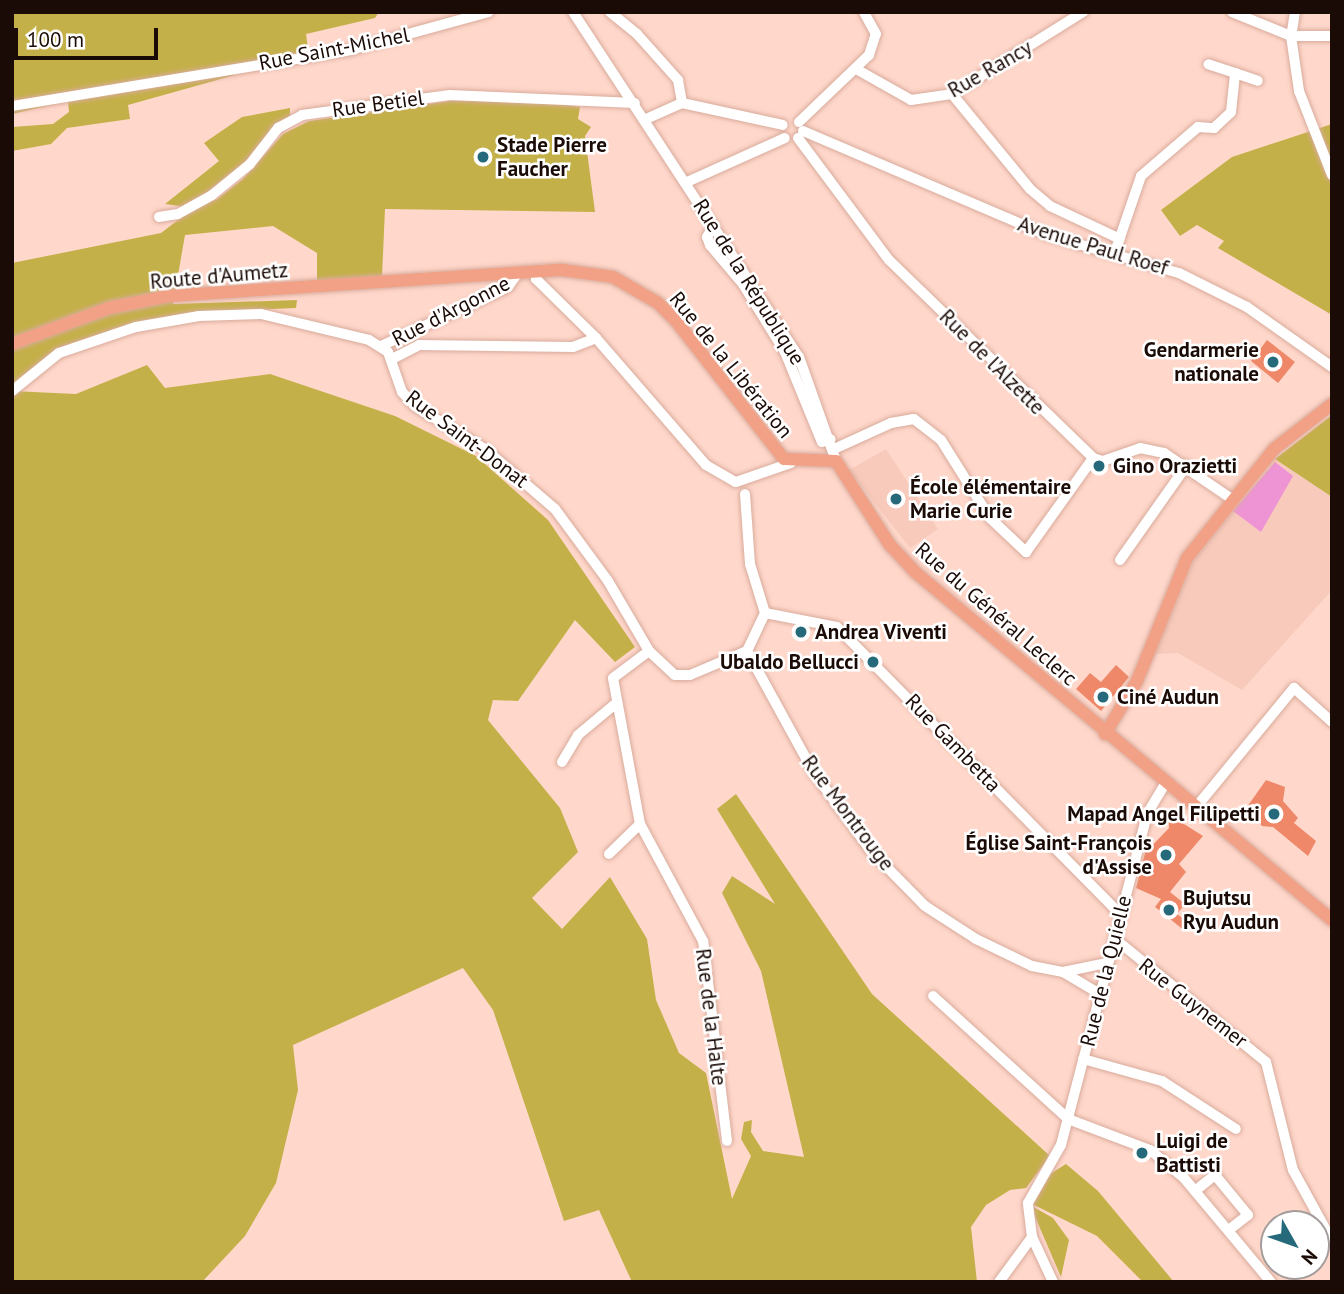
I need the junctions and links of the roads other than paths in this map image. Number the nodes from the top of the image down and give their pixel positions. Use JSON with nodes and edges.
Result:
{"nodes":[{"id":1,"x":489,"y":12,"type":"edge"},
{"id":2,"x":573,"y":12,"type":"edge"},
{"id":3,"x":610,"y":12,"type":"edge"},
{"id":4,"x":864,"y":12,"type":"edge"},
{"id":5,"x":1083,"y":12,"type":"edge"},
{"id":6,"x":1232,"y":12,"type":"edge"},
{"id":7,"x":1296,"y":12,"type":"edge"},
{"id":8,"x":1291,"y":36,"type":"junction"},
{"id":9,"x":1332,"y":36,"type":"edge"},
{"id":10,"x":1208,"y":64,"type":"dead end"},
{"id":11,"x":856,"y":69,"type":"junction"},
{"id":12,"x":1235,"y":73,"type":"junction"},
{"id":13,"x":1258,"y":81,"type":"dead end"},
{"id":14,"x":953,"y":94,"type":"junction"},
{"id":15,"x":635,"y":103,"type":"junction"},
{"id":16,"x":682,"y":103,"type":"junction"},
{"id":17,"x":12,"y":106,"type":"edge"},
{"id":18,"x":646,"y":120,"type":"junction"},
{"id":19,"x":783,"y":125,"type":"junction"},
{"id":20,"x":800,"y":131,"type":"junction"},
{"id":21,"x":785,"y":138,"type":"junction"},
{"id":22,"x":1332,"y":174,"type":"edge"},
{"id":23,"x":687,"y":182,"type":"junction"},
{"id":24,"x":159,"y":218,"type":"dead end"},
{"id":25,"x":1095,"y":229,"type":"junction"},
{"id":26,"x":1120,"y":239,"type":"junction"},
{"id":27,"x":1090,"y":247,"type":"junction"},
{"id":28,"x":1115,"y":252,"type":"junction"},
{"id":29,"x":536,"y":272,"type":"junction"},
{"id":30,"x":517,"y":274,"type":"junction"},
{"id":31,"x":435,"y":280,"type":"joint"},
{"id":32,"x":414,"y":334,"type":"junction"},
{"id":33,"x":596,"y":338,"type":"junction"},
{"id":34,"x":12,"y":344,"type":"edge"},
{"id":35,"x":419,"y":345,"type":"junction"},
{"id":36,"x":382,"y":346,"type":"junction"},
{"id":37,"x":392,"y":359,"type":"junction"},
{"id":38,"x":1332,"y":367,"type":"edge"},
{"id":39,"x":13,"y":390,"type":"edge"},
{"id":40,"x":1332,"y":404,"type":"edge"},
{"id":41,"x":831,"y":448,"type":"junction"},
{"id":42,"x":1093,"y":458,"type":"junction"},
{"id":43,"x":790,"y":463,"type":"junction"},
{"id":44,"x":1187,"y":465,"type":"junction"},
{"id":45,"x":742,"y":481,"type":"junction"},
{"id":46,"x":1232,"y":499,"type":"junction"},
{"id":47,"x":1120,"y":560,"type":"dead end"},
{"id":48,"x":765,"y":613,"type":"junction"},
{"id":49,"x":649,"y":651,"type":"junction"},
{"id":50,"x":747,"y":651,"type":"junction"},
{"id":51,"x":614,"y":705,"type":"junction"},
{"id":52,"x":1332,"y":722,"type":"edge"},
{"id":53,"x":1105,"y":734,"type":"junction"},
{"id":54,"x":562,"y":762,"type":"dead end"},
{"id":55,"x":1166,"y":782,"type":"junction"},
{"id":56,"x":1197,"y":806,"type":"junction"},
{"id":57,"x":640,"y":824,"type":"junction"},
{"id":58,"x":609,"y":853,"type":"dead end"},
{"id":59,"x":1120,"y":914,"type":"junction"},
{"id":60,"x":1332,"y":920,"type":"edge"},
{"id":61,"x":1114,"y":938,"type":"junction"},
{"id":62,"x":1107,"y":963,"type":"junction"},
{"id":63,"x":1063,"y":972,"type":"junction"},
{"id":64,"x":1100,"y":994,"type":"junction"},
{"id":65,"x":933,"y":996,"type":"dead end"},
{"id":66,"x":1083,"y":1059,"type":"junction"},
{"id":67,"x":1068,"y":1119,"type":"junction"},
{"id":68,"x":1236,"y":1129,"type":"dead end"},
{"id":69,"x":727,"y":1141,"type":"dead end"},
{"id":70,"x":1195,"y":1191,"type":"junction"},
{"id":71,"x":1229,"y":1230,"type":"junction"},
{"id":72,"x":1032,"y":1237,"type":"junction"},
{"id":73,"x":1332,"y":1241,"type":"edge"},
{"id":74,"x":999,"y":1282,"type":"edge"},
{"id":75,"x":1053,"y":1282,"type":"edge"},
{"id":76,"x":1270,"y":1282,"type":"edge"}],
"edges":[{"from":1,"to":17,"type":"street","name":"Rue Saint-Michel"},
{"from":2,"to":15,"type":"street"},
{"from":3,"to":16,"type":"street"},
{"from":4,"to":11,"type":"street"},
{"from":5,"to":14,"type":"street","name":"Rue Rancy"},
{"from":6,"to":8,"type":"street"},
{"from":7,"to":8,"type":"street"},
{"from":8,"to":9,"type":"street"},
{"from":8,"to":22,"type":"street"},
{"from":10,"to":12,"type":"street"},
{"from":11,"to":14,"type":"street","name":"Rue Rancy"},
{"from":11,"to":20,"type":"street"},
{"from":12,"to":13,"type":"street"},
{"from":12,"to":26,"type":"street"},
{"from":14,"to":25,"type":"street"},
{"from":15,"to":18,"type":"street"},
{"from":15,"to":24,"type":"street","name":"Rue Betiel"},
{"from":16,"to":18,"type":"street"},
{"from":16,"to":19,"type":"street"},
{"from":18,"to":23,"type":"street","name":"Rue de la République"},
{"from":19,"to":20,"type":"street"},
{"from":19,"to":21,"type":"street"},
{"from":20,"to":21,"type":"street"},
{"from":20,"to":27,"type":"street","name":"Avenue Paul Roef"},
{"from":20,"to":42,"type":"street","name":"Rue de l'Alzette"},
{"from":21,"to":23,"type":"street"},
{"from":23,"to":41,"type":"street","name":"Rue de la République"},
{"from":25,"to":26,"type":"street"},
{"from":25,"to":27,"type":"street"},
{"from":26,"to":28,"type":"street"},
{"from":27,"to":28,"type":"street","name":"Avenue Paul Roef"},
{"from":28,"to":38,"type":"street","name":"Avenue Paul Roef"},
{"from":29,"to":30,"type":"main road","name":"Rue de la Libération"},
{"from":29,"to":33,"type":"street"},
{"from":29,"to":43,"type":"main road","name":"Rue de la Libération"},
{"from":30,"to":31,"type":"main road","name":"Rue de la Libération"},
{"from":30,"to":32,"type":"street","name":"Rue d'Argonne"},
{"from":31,"to":34,"type":"main road","name":"Route d'Aumetz"},
{"from":32,"to":35,"type":"street"},
{"from":32,"to":36,"type":"street","name":"Rue d'Argonne"},
{"from":33,"to":35,"type":"street"},
{"from":33,"to":45,"type":"street"},
{"from":35,"to":37,"type":"street"},
{"from":36,"to":37,"type":"street"},
{"from":36,"to":39,"type":"street"},
{"from":37,"to":49,"type":"street","name":"Rue Saint-Donat"},
{"from":40,"to":46,"type":"main road"},
{"from":41,"to":42,"type":"street"},
{"from":41,"to":43,"type":"main road"},
{"from":41,"to":53,"type":"main road","name":"Rue du Général Leclerc"},
{"from":42,"to":44,"type":"street"},
{"from":43,"to":45,"type":"street"},
{"from":44,"to":46,"type":"street"},
{"from":44,"to":47,"type":"street"},
{"from":45,"to":48,"type":"street"},
{"from":46,"to":53,"type":"main road"},
{"from":48,"to":50,"type":"street"},
{"from":48,"to":59,"type":"street","name":"Rue Gambetta"},
{"from":49,"to":50,"type":"street"},
{"from":49,"to":51,"type":"street","name":"Rue de la Halte"},
{"from":50,"to":63,"type":"street","name":"Rue Montrouge"},
{"from":51,"to":54,"type":"street"},
{"from":51,"to":57,"type":"street","name":"Rue de la Halte"},
{"from":52,"to":56,"type":"street"},
{"from":53,"to":55,"type":"main road","name":"Rue du Général Leclerc"},
{"from":55,"to":56,"type":"main road","name":"Rue du Général Leclerc"},
{"from":55,"to":59,"type":"street","name":"Rue de la Quielle"},
{"from":56,"to":60,"type":"main road","name":"Rue du Général Leclerc"},
{"from":57,"to":58,"type":"street"},
{"from":57,"to":69,"type":"street","name":"Rue de la Halte"},
{"from":59,"to":61,"type":"street","name":"Rue de la Quielle"},
{"from":61,"to":62,"type":"street","name":"Rue de la Quielle"},
{"from":61,"to":73,"type":"street","name":"Rue Guynemer"},
{"from":62,"to":63,"type":"street","name":"Rue Montrouge"},
{"from":62,"to":64,"type":"street","name":"Rue de la Quielle"},
{"from":63,"to":64,"type":"street","name":"Rue Montrouge"},
{"from":64,"to":66,"type":"street","name":"Rue de la Quielle"},
{"from":65,"to":67,"type":"street"},
{"from":66,"to":67,"type":"street","name":"Rue de la Quielle"},
{"from":66,"to":68,"type":"street"},
{"from":67,"to":70,"type":"street"},
{"from":67,"to":72,"type":"street","name":"Rue de la Quielle"},
{"from":70,"to":71,"type":"street"},
{"from":70,"to":71,"type":"street"},
{"from":71,"to":76,"type":"street"},
{"from":72,"to":74,"type":"street"},
{"from":72,"to":75,"type":"street","name":"Rue de la Quielle"}]}
